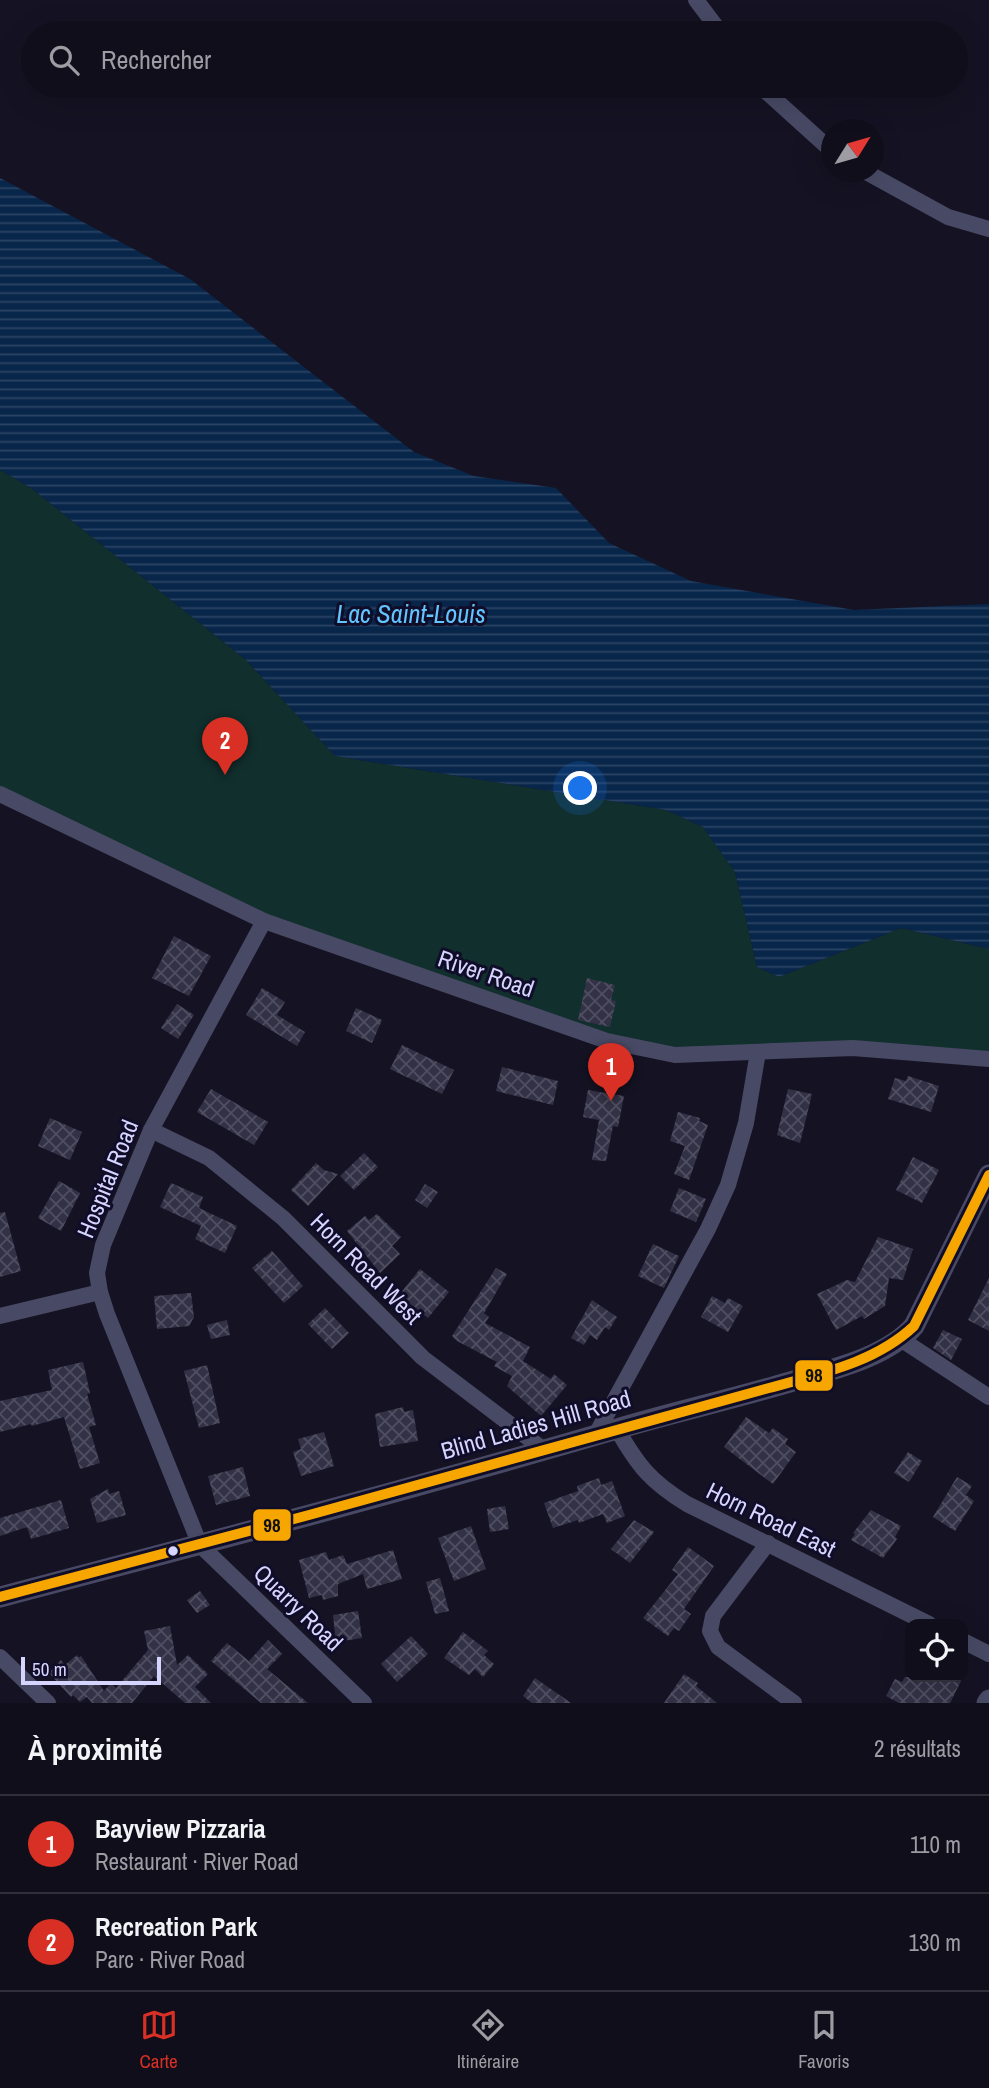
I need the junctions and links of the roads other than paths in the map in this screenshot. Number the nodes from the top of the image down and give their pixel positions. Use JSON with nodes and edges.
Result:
{"nodes":[{"id":1,"x":695,"y":0,"type":"edge"},
{"id":2,"x":712,"y":21,"type":"edge"},
{"id":3,"x":773,"y":98,"type":"edge"},
{"id":4,"x":821,"y":142,"type":"edge"},
{"id":5,"x":884,"y":182,"type":"edge"},
{"id":6,"x":989,"y":229,"type":"edge"},
{"id":7,"x":0,"y":794,"type":"edge"},
{"id":8,"x":264,"y":921,"type":"junction"},
{"id":9,"x":758,"y":1052,"type":"junction"},
{"id":10,"x":989,"y":1059,"type":"edge"},
{"id":11,"x":150,"y":1130,"type":"junction"},
{"id":12,"x":989,"y":1175,"type":"edge"},
{"id":13,"x":100,"y":1292,"type":"junction"},
{"id":14,"x":0,"y":1316,"type":"edge"},
{"id":15,"x":902,"y":1340,"type":"junction"},
{"id":16,"x":989,"y":1397,"type":"edge"},
{"id":17,"x":617,"y":1429,"type":"junction"},
{"id":18,"x":595,"y":1436,"type":"junction"},
{"id":19,"x":544,"y":1450,"type":"junction"},
{"id":20,"x":768,"y":1543,"type":"junction"},
{"id":21,"x":200,"y":1545,"type":"junction"},
{"id":22,"x":0,"y":1597,"type":"edge"},
{"id":23,"x":919,"y":1619,"type":"edge"},
{"id":24,"x":968,"y":1644,"type":"edge"},
{"id":25,"x":989,"y":1654,"type":"edge"},
{"id":26,"x":0,"y":1657,"type":"edge"},
{"id":27,"x":48,"y":1703,"type":"edge"},
{"id":28,"x":364,"y":1703,"type":"edge"},
{"id":29,"x":794,"y":1703,"type":"edge"}],
"edges":[{"from":1,"to":2,"type":"street"},
{"from":3,"to":4,"type":"street"},
{"from":5,"to":6,"type":"street"},
{"from":7,"to":8,"type":"street","name":"River Road"},
{"from":8,"to":9,"type":"street","name":"River Road"},
{"from":8,"to":11,"type":"street","name":"Hospital Road"},
{"from":9,"to":10,"type":"street","name":"River Road"},
{"from":9,"to":18,"type":"street"},
{"from":11,"to":13,"type":"street","name":"Hospital Road"},
{"from":11,"to":19,"type":"street","name":"Horn Road West"},
{"from":12,"to":15,"type":"street"},
{"from":13,"to":14,"type":"street"},
{"from":13,"to":21,"type":"street","name":"Hospital Road"},
{"from":15,"to":16,"type":"street"},
{"from":15,"to":17,"type":"street","name":"Blind Ladies Hill Road"},
{"from":17,"to":18,"type":"street","name":"Blind Ladies Hill Road"},
{"from":17,"to":20,"type":"street","name":"Horn Road East"},
{"from":18,"to":19,"type":"street","name":"Blind Ladies Hill Road"},
{"from":19,"to":21,"type":"street","name":"Blind Ladies Hill Road"},
{"from":20,"to":23,"type":"street","name":"Horn Road East"},
{"from":20,"to":29,"type":"street"},
{"from":21,"to":22,"type":"street","name":"Blind Ladies Hill Road"},
{"from":21,"to":28,"type":"street","name":"Quarry Road"},
{"from":24,"to":25,"type":"street"},
{"from":26,"to":27,"type":"street"}]}
